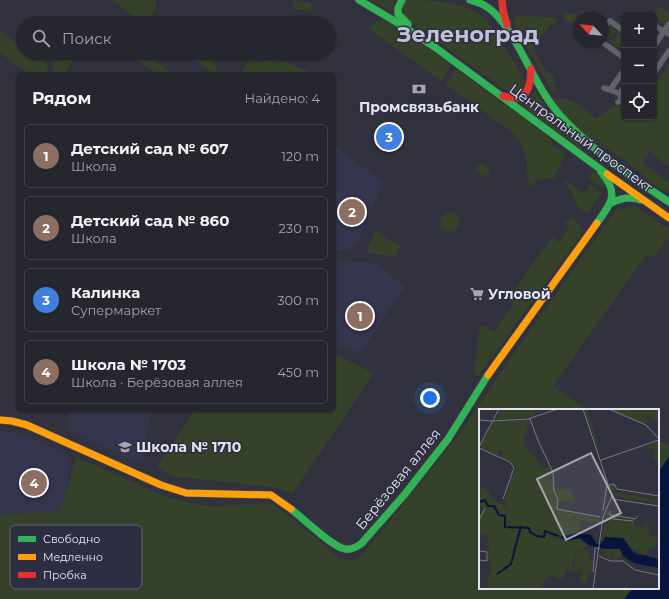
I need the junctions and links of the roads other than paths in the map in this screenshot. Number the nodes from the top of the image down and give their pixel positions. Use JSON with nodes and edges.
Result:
{"nodes":[{"id":1,"x":359,"y":0,"type":"edge"},
{"id":2,"x":367,"y":0,"type":"edge"},
{"id":3,"x":402,"y":0,"type":"edge"},
{"id":4,"x":472,"y":0,"type":"edge"},
{"id":5,"x":502,"y":0,"type":"edge"},
{"id":6,"x":373,"y":7,"type":"junction"},
{"id":7,"x":609,"y":22,"type":"edge"},
{"id":8,"x":609,"y":24,"type":"edge"},
{"id":9,"x":669,"y":24,"type":"edge"},
{"id":10,"x":508,"y":29,"type":"junction"},
{"id":11,"x":621,"y":29,"type":"edge"},
{"id":12,"x":661,"y":30,"type":"edge"},
{"id":13,"x":621,"y":33,"type":"edge"},
{"id":14,"x":416,"y":34,"type":"junction"},
{"id":15,"x":609,"y":47,"type":"edge"},
{"id":16,"x":669,"y":52,"type":"edge"},
{"id":17,"x":621,"y":56,"type":"edge"},
{"id":18,"x":530,"y":66,"type":"junction"},
{"id":19,"x":657,"y":69,"type":"edge"},
{"id":20,"x":621,"y":74,"type":"edge"},
{"id":21,"x":604,"y":88,"type":"dead end"},
{"id":22,"x":610,"y":90,"type":"junction"},
{"id":23,"x":497,"y":93,"type":"junction"},
{"id":24,"x":621,"y":94,"type":"edge"},
{"id":25,"x":621,"y":98,"type":"edge"},
{"id":26,"x":618,"y":102,"type":"dead end"},
{"id":27,"x":599,"y":169,"type":"junction"},
{"id":28,"x":611,"y":202,"type":"junction"},
{"id":29,"x":669,"y":202,"type":"edge"},
{"id":30,"x":648,"y":203,"type":"junction"},
{"id":31,"x":669,"y":218,"type":"edge"},
{"id":32,"x":0,"y":420,"type":"edge"}],
"edges":[{"from":1,"to":6,"type":"street","name":"Центральный проспект"},
{"from":2,"to":6,"type":"street"},
{"from":3,"to":14,"type":"street","name":"Центральный проспект"},
{"from":4,"to":10,"type":"street","name":"Центральный проспект"},
{"from":5,"to":10,"type":"street"},
{"from":6,"to":14,"type":"street","name":"Центральный проспект"},
{"from":7,"to":11,"type":"street"},
{"from":8,"to":13,"type":"street"},
{"from":9,"to":12,"type":"street"},
{"from":10,"to":18,"type":"street","name":"Центральный проспект"},
{"from":14,"to":23,"type":"street","name":"Центральный проспект"},
{"from":15,"to":17,"type":"street"},
{"from":16,"to":19,"type":"street"},
{"from":18,"to":23,"type":"street","name":"Центральный проспект"},
{"from":18,"to":29,"type":"street","name":"Центральный проспект"},
{"from":20,"to":22,"type":"street"},
{"from":21,"to":22,"type":"street"},
{"from":22,"to":24,"type":"street"},
{"from":23,"to":27,"type":"street","name":"Центральный проспект"},
{"from":25,"to":26,"type":"street"},
{"from":27,"to":28,"type":"street"},
{"from":27,"to":30,"type":"street","name":"Центральный проспект"},
{"from":28,"to":30,"type":"street"},
{"from":28,"to":32,"type":"street","name":"Берёзовая аллея"},
{"from":30,"to":31,"type":"street","name":"Центральный проспект"}]}
